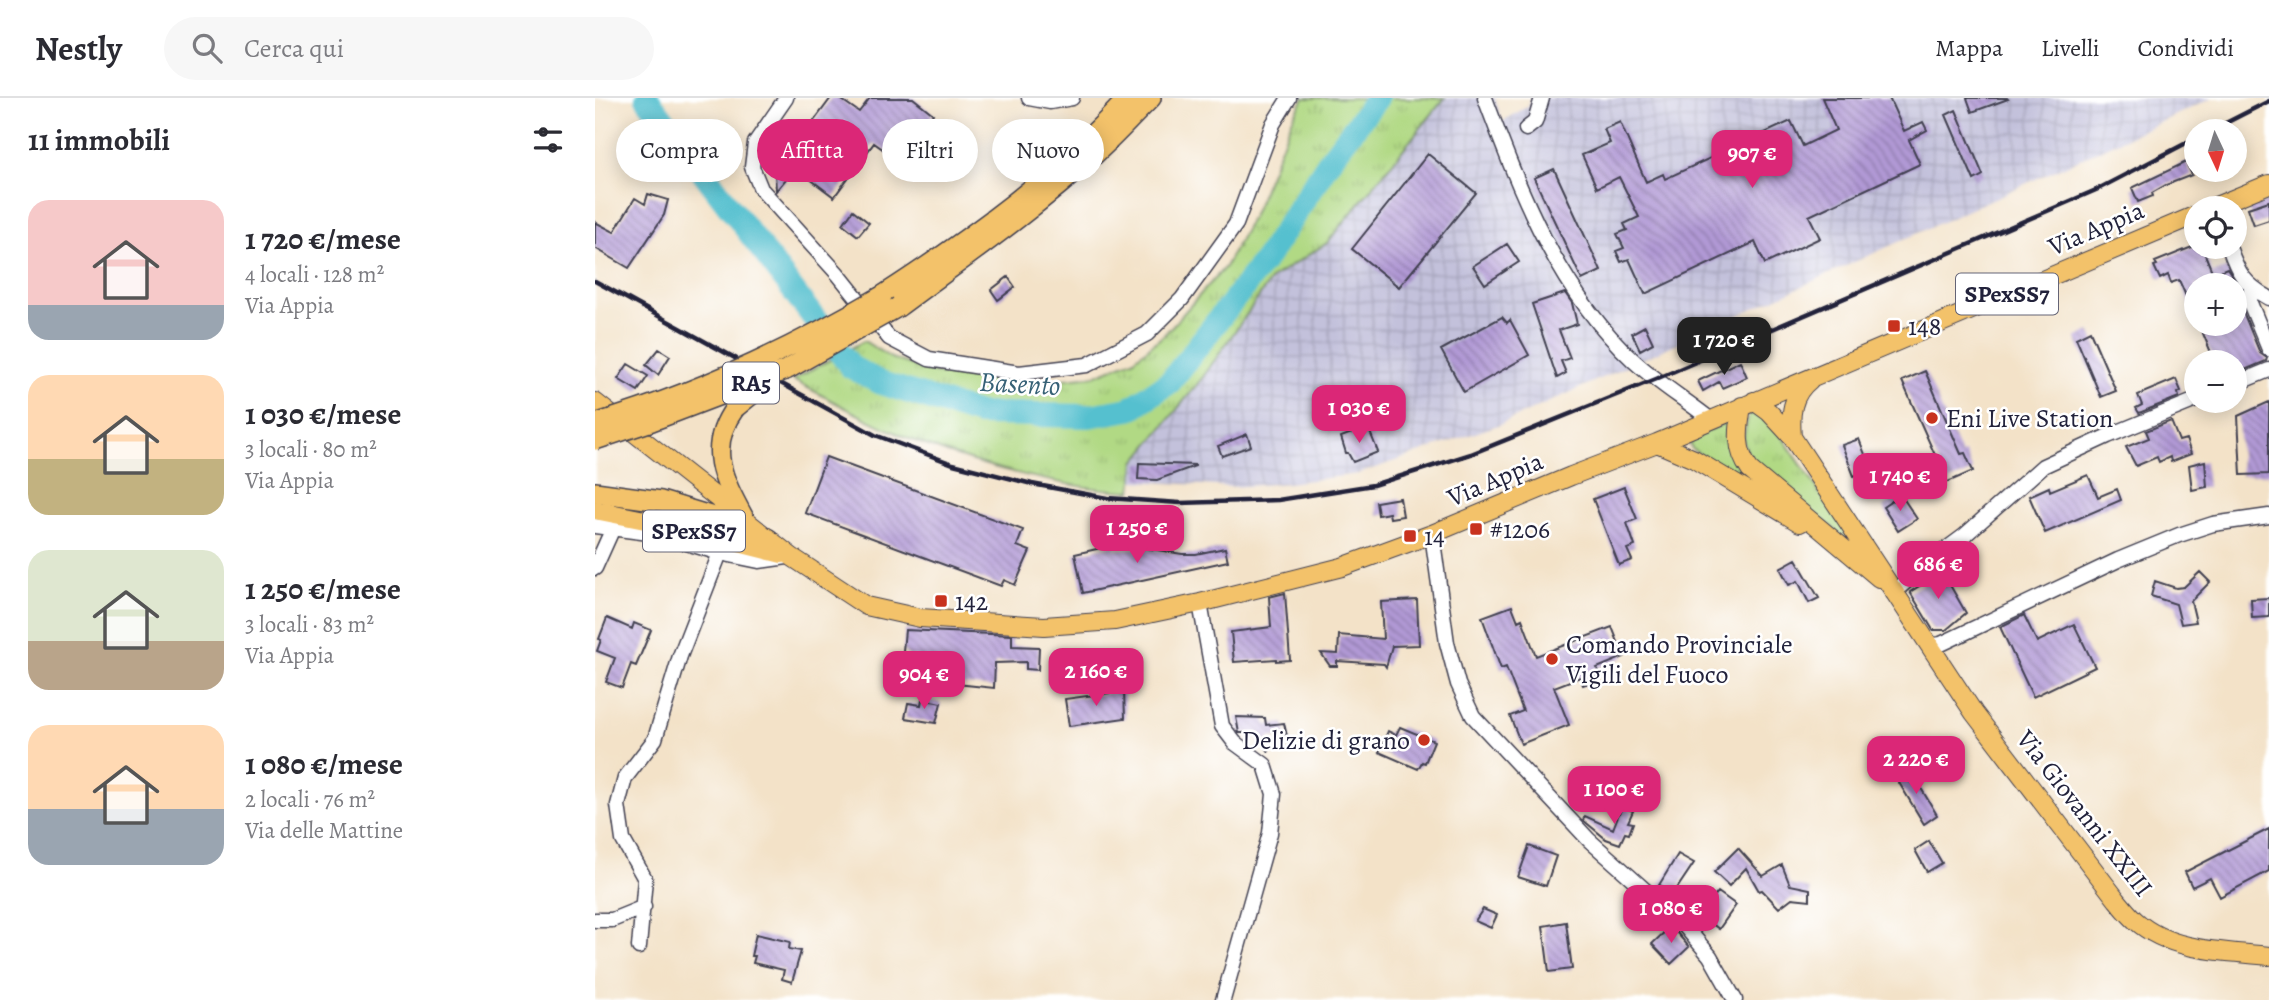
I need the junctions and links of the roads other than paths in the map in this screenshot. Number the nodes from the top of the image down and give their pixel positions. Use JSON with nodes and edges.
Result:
{"nodes":[{"id":1,"x":786,"y":98,"type":"edge"},
{"id":2,"x":1029,"y":98,"type":"edge"},
{"id":3,"x":1072,"y":98,"type":"edge"},
{"id":4,"x":1128,"y":98,"type":"edge"},
{"id":5,"x":1151,"y":98,"type":"edge"},
{"id":6,"x":1289,"y":98,"type":"edge"},
{"id":7,"x":1485,"y":98,"type":"edge"},
{"id":8,"x":1542,"y":98,"type":"edge"},
{"id":9,"x":1526,"y":129,"type":"dead end"},
{"id":10,"x":2269,"y":184,"type":"edge"},
{"id":11,"x":2242,"y":196,"type":"edge"},
{"id":12,"x":2184,"y":220,"type":"edge"},
{"id":13,"x":2233,"y":259,"type":"edge"},
{"id":14,"x":2251,"y":287,"type":"junction"},
{"id":15,"x":2269,"y":298,"type":"edge"},
{"id":16,"x":890,"y":301,"type":"junction"},
{"id":17,"x":2269,"y":348,"type":"edge"},
{"id":18,"x":788,"y":369,"type":"junction"},
{"id":19,"x":2269,"y":370,"type":"edge"},
{"id":20,"x":1817,"y":374,"type":"junction"},
{"id":21,"x":2247,"y":379,"type":"edge"},
{"id":22,"x":595,"y":402,"type":"edge"},
{"id":23,"x":1748,"y":404,"type":"junction"},
{"id":24,"x":2184,"y":405,"type":"edge"},
{"id":25,"x":1711,"y":420,"type":"junction"},
{"id":26,"x":595,"y":424,"type":"edge"},
{"id":27,"x":1792,"y":437,"type":"junction"},
{"id":28,"x":595,"y":440,"type":"edge"},
{"id":29,"x":1657,"y":443,"type":"junction"},
{"id":30,"x":595,"y":492,"type":"edge"},
{"id":31,"x":595,"y":510,"type":"edge"},
{"id":32,"x":2269,"y":516,"type":"edge"},
{"id":33,"x":745,"y":520,"type":"junction"},
{"id":34,"x":595,"y":526,"type":"edge"},
{"id":35,"x":613,"y":528,"type":"junction"},
{"id":36,"x":1432,"y":534,"type":"junction"},
{"id":37,"x":769,"y":539,"type":"junction"},
{"id":38,"x":1836,"y":544,"type":"junction"},
{"id":39,"x":720,"y":553,"type":"junction"},
{"id":40,"x":792,"y":557,"type":"junction"},
{"id":41,"x":595,"y":568,"type":"edge"},
{"id":42,"x":1891,"y":590,"type":"junction"},
{"id":43,"x":1200,"y":603,"type":"junction"},
{"id":44,"x":1930,"y":646,"type":"junction"},
{"id":45,"x":644,"y":907,"type":"junction"},
{"id":46,"x":595,"y":920,"type":"edge"},
{"id":47,"x":639,"y":947,"type":"dead end"},
{"id":48,"x":2269,"y":957,"type":"edge"},
{"id":49,"x":1223,"y":1000,"type":"edge"},
{"id":50,"x":1735,"y":1000,"type":"edge"}],
"edges":[{"from":1,"to":6,"type":"street"},
{"from":2,"to":3,"type":"street"},
{"from":4,"to":16,"type":"highway","number":"RA5"},
{"from":5,"to":16,"type":"highway","number":"RA5"},
{"from":7,"to":25,"type":"street"},
{"from":8,"to":9,"type":"street"},
{"from":10,"to":11,"type":"main road"},
{"from":12,"to":20,"type":"main road","name":"Via Appia","number":"SPexSS7"},
{"from":13,"to":14,"type":"street"},
{"from":14,"to":15,"type":"street"},
{"from":14,"to":17,"type":"street"},
{"from":16,"to":18,"type":"highway","number":"RA5","bridge":true},
{"from":16,"to":26,"type":"highway","number":"RA5","bridge":true},
{"from":18,"to":28,"type":"highway","number":"RA5","bridge":true},
{"from":18,"to":33,"type":"highway","bridge":true},
{"from":19,"to":21,"type":"street"},
{"from":20,"to":23,"type":"main road","name":"Via Appia","number":"SPexSS7"},
{"from":20,"to":27,"type":"main road"},
{"from":22,"to":33,"type":"main road","number":"SPexSS7"},
{"from":23,"to":25,"type":"main road","name":"Via Appia","number":"SPexSS7"},
{"from":23,"to":27,"type":"main road"},
{"from":23,"to":38,"type":"main road"},
{"from":24,"to":42,"type":"street"},
{"from":25,"to":29,"type":"main road","name":"Via Appia","number":"SPexSS7"},
{"from":27,"to":42,"type":"main road"},
{"from":29,"to":36,"type":"main road","name":"Via Appia","number":"SPexSS7"},
{"from":29,"to":38,"type":"main road"},
{"from":30,"to":37,"type":"highway"},
{"from":31,"to":40,"type":"main road","number":"SPexSS7"},
{"from":32,"to":44,"type":"street"},
{"from":33,"to":37,"type":"main road","number":"SPexSS7"},
{"from":34,"to":35,"type":"street"},
{"from":35,"to":39,"type":"street"},
{"from":35,"to":41,"type":"street"},
{"from":36,"to":43,"type":"main road","name":"Via Appia","number":"SPexSS7"},
{"from":36,"to":50,"type":"street"},
{"from":37,"to":40,"type":"main road","number":"SPexSS7"},
{"from":38,"to":42,"type":"main road"},
{"from":39,"to":40,"type":"street"},
{"from":39,"to":45,"type":"street"},
{"from":40,"to":43,"type":"main road","name":"Via Appia","number":"SPexSS7"},
{"from":42,"to":44,"type":"main road","name":"Via Giovanni XXIII"},
{"from":43,"to":49,"type":"street"},
{"from":44,"to":48,"type":"main road","name":"Via Giovanni XXIII"},
{"from":45,"to":46,"type":"street"},
{"from":45,"to":47,"type":"street"}]}
